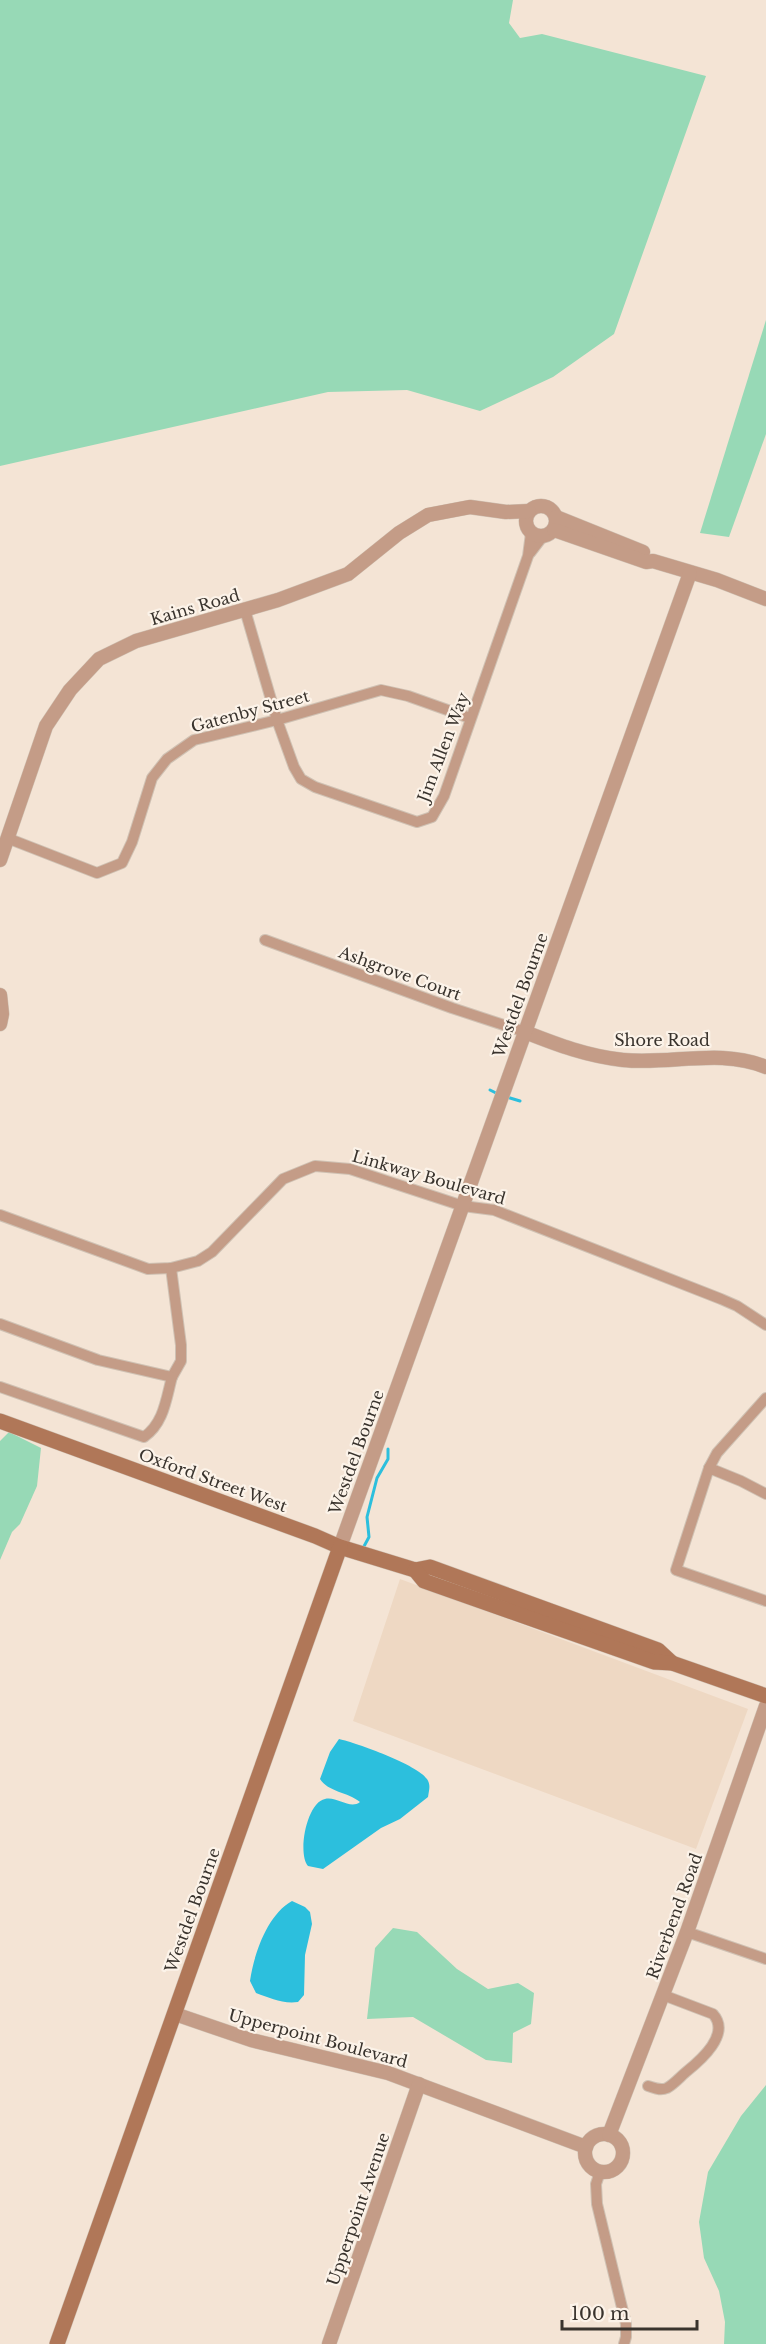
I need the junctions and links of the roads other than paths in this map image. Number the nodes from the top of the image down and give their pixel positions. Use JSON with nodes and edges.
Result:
{"nodes":[{"id":1,"x":540,"y":525,"type":"junction"},
{"id":2,"x":690,"y":573,"type":"junction"},
{"id":3,"x":766,"y":598,"type":"edge"},
{"id":4,"x":245,"y":609,"type":"junction"},
{"id":5,"x":470,"y":718,"type":"junction"},
{"id":6,"x":277,"y":720,"type":"junction"},
{"id":7,"x":7,"y":838,"type":"junction"},
{"id":8,"x":0,"y":860,"type":"edge"},
{"id":9,"x":265,"y":940,"type":"dead end"},
{"id":10,"x":0,"y":994,"type":"edge"},
{"id":11,"x":0,"y":1024,"type":"edge"},
{"id":12,"x":525,"y":1032,"type":"junction"},
{"id":13,"x":766,"y":1067,"type":"edge"},
{"id":14,"x":463,"y":1206,"type":"junction"},
{"id":15,"x":0,"y":1215,"type":"edge"},
{"id":16,"x":171,"y":1269,"type":"junction"},
{"id":17,"x":0,"y":1324,"type":"edge"},
{"id":18,"x":766,"y":1325,"type":"edge"},
{"id":19,"x":172,"y":1377,"type":"junction"},
{"id":20,"x":0,"y":1387,"type":"edge"},
{"id":21,"x":766,"y":1398,"type":"edge"},
{"id":22,"x":0,"y":1421,"type":"edge"},
{"id":23,"x":709,"y":1468,"type":"junction"},
{"id":24,"x":766,"y":1494,"type":"edge"},
{"id":25,"x":340,"y":1547,"type":"junction"},
{"id":26,"x":766,"y":1601,"type":"edge"},
{"id":27,"x":766,"y":1696,"type":"edge"},
{"id":28,"x":766,"y":1706,"type":"edge"},
{"id":29,"x":687,"y":1932,"type":"junction"},
{"id":30,"x":766,"y":1959,"type":"edge"},
{"id":31,"x":663,"y":1995,"type":"junction"},
{"id":32,"x":175,"y":2014,"type":"junction"},
{"id":33,"x":419,"y":2084,"type":"junction"},
{"id":34,"x":648,"y":2086,"type":"dead end"},
{"id":35,"x":609,"y":2135,"type":"junction"},
{"id":36,"x":586,"y":2147,"type":"junction"},
{"id":37,"x":600,"y":2172,"type":"junction"},
{"id":38,"x":57,"y":2344,"type":"edge"},
{"id":39,"x":329,"y":2344,"type":"edge"},
{"id":40,"x":624,"y":2344,"type":"edge"}],
"edges":[{"from":1,"to":2,"type":"street","name":"Kains Road"},
{"from":1,"to":4,"type":"street","name":"Kains Road"},
{"from":1,"to":5,"type":"street","name":"Jim Allen Way"},
{"from":2,"to":3,"type":"street","name":"Kains Road"},
{"from":2,"to":12,"type":"street","name":"Westdel Bourne"},
{"from":4,"to":6,"type":"street","name":"Jim Allen Way"},
{"from":4,"to":7,"type":"street","name":"Kains Road"},
{"from":5,"to":6,"type":"street","name":"Gatenby Street"},
{"from":5,"to":6,"type":"street","name":"Jim Allen Way"},
{"from":6,"to":7,"type":"street","name":"Gatenby Street"},
{"from":7,"to":8,"type":"street","name":"Kains Road"},
{"from":9,"to":12,"type":"street","name":"Ashgrove Court"},
{"from":10,"to":11,"type":"street"},
{"from":12,"to":13,"type":"street","name":"Shore Road"},
{"from":12,"to":14,"type":"street","name":"Westdel Bourne"},
{"from":14,"to":16,"type":"street","name":"Linkway Boulevard"},
{"from":14,"to":18,"type":"street","name":"Linkway Boulevard"},
{"from":14,"to":25,"type":"street","name":"Westdel Bourne"},
{"from":15,"to":16,"type":"street","name":"Linkway Boulevard"},
{"from":16,"to":19,"type":"street"},
{"from":17,"to":19,"type":"street"},
{"from":19,"to":20,"type":"street"},
{"from":21,"to":23,"type":"street"},
{"from":22,"to":25,"type":"main road","name":"Oxford Street West"},
{"from":23,"to":24,"type":"street"},
{"from":23,"to":26,"type":"street"},
{"from":25,"to":27,"type":"main road","name":"Oxford Street West"},
{"from":25,"to":32,"type":"main road","name":"Westdel Bourne"},
{"from":28,"to":29,"type":"street","name":"Riverbend Road"},
{"from":29,"to":30,"type":"street"},
{"from":29,"to":31,"type":"street","name":"Riverbend Road"},
{"from":31,"to":34,"type":"street"},
{"from":31,"to":35,"type":"street","name":"Riverbend Road"},
{"from":32,"to":33,"type":"street","name":"Upperpoint Boulevard"},
{"from":32,"to":38,"type":"main road","name":"Westdel Bourne"},
{"from":33,"to":36,"type":"street","name":"Upperpoint Boulevard"},
{"from":33,"to":39,"type":"street","name":"Upperpoint Avenue"},
{"from":35,"to":36,"type":"street"},
{"from":35,"to":37,"type":"street"},
{"from":36,"to":37,"type":"street"},
{"from":37,"to":40,"type":"street"}]}
